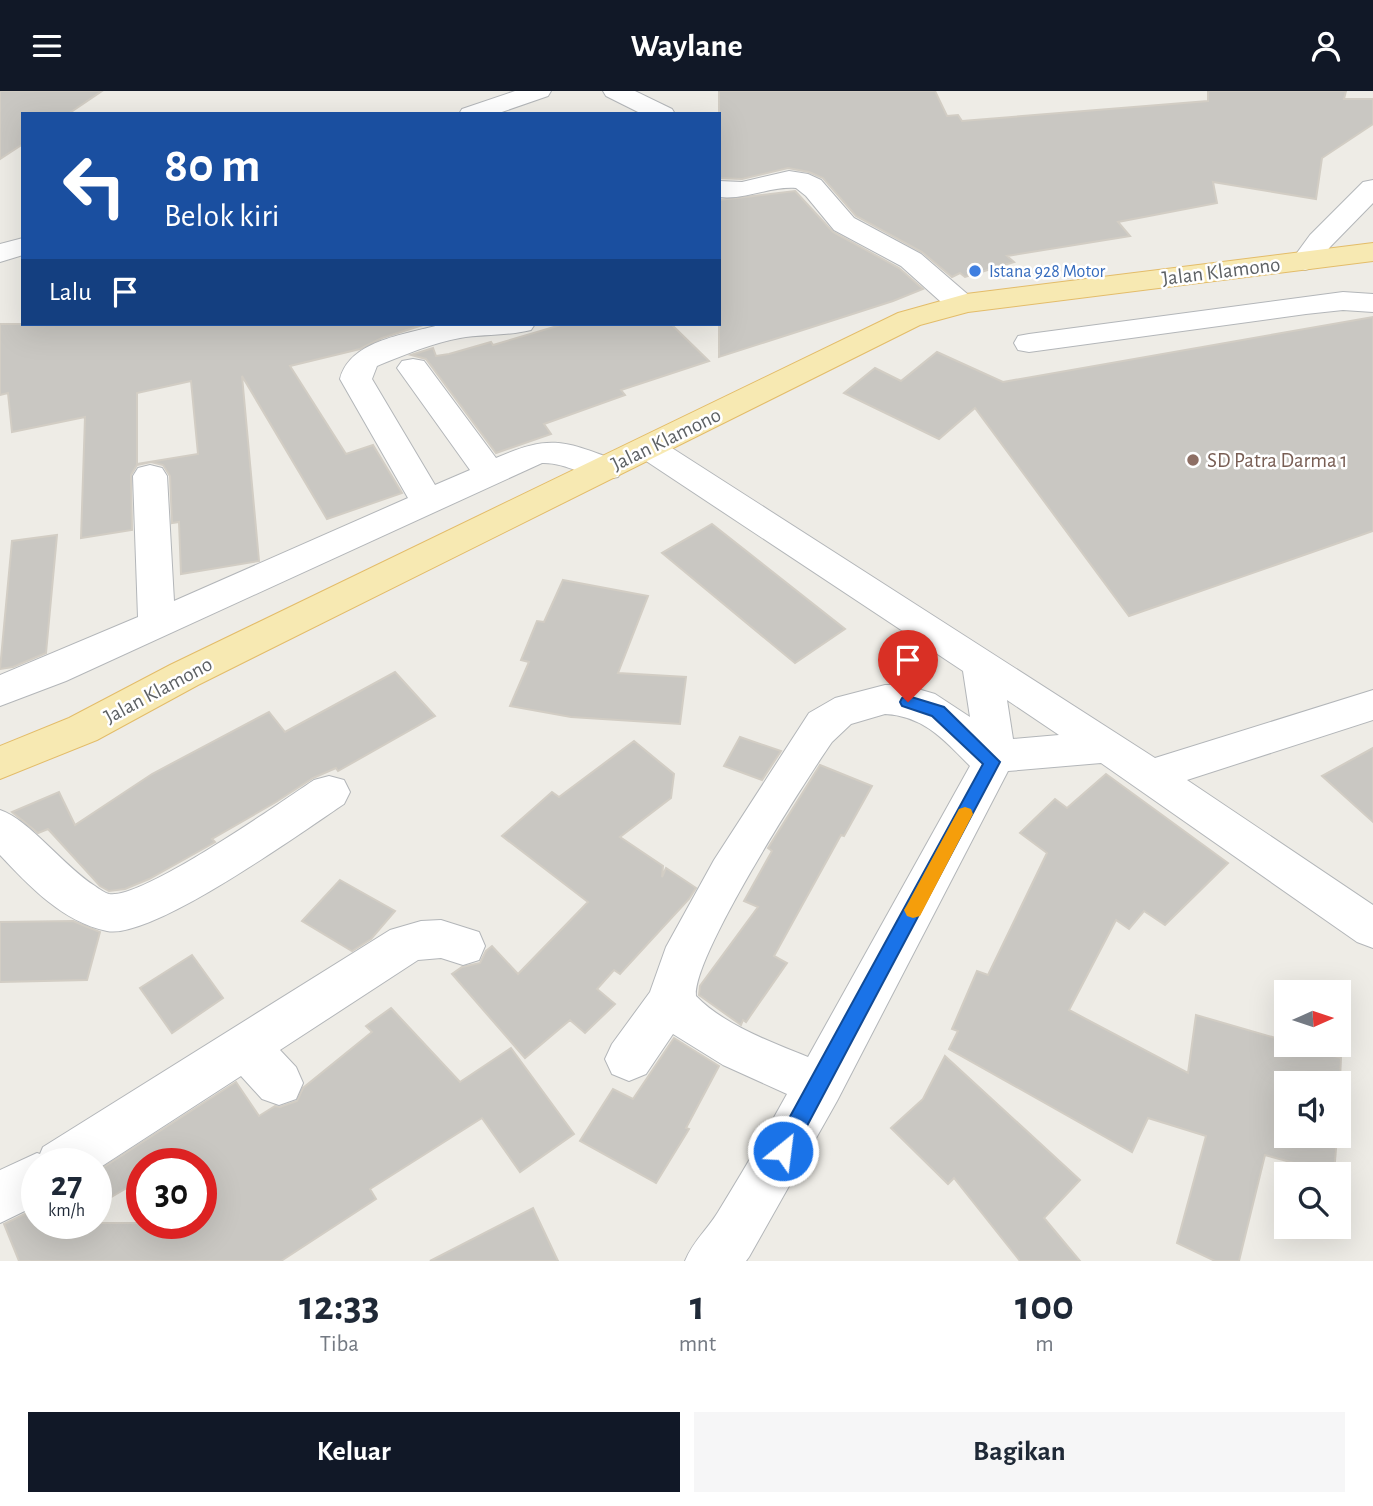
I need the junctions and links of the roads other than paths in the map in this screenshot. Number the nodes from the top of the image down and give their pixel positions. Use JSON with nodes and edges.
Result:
{"nodes":[{"id":1,"x":539,"y":91,"type":"edge"},
{"id":2,"x":615,"y":91,"type":"edge"},
{"id":3,"x":477,"y":112,"type":"edge"},
{"id":4,"x":659,"y":112,"type":"edge"},
{"id":5,"x":721,"y":188,"type":"edge"},
{"id":6,"x":1373,"y":188,"type":"edge"},
{"id":7,"x":21,"y":247,"type":"edge"},
{"id":8,"x":1373,"y":251,"type":"edge"},
{"id":9,"x":0,"y":253,"type":"edge"},
{"id":10,"x":1305,"y":261,"type":"junction"},
{"id":11,"x":1373,"y":303,"type":"edge"},
{"id":12,"x":961,"y":304,"type":"junction"},
{"id":13,"x":503,"y":326,"type":"edge"},
{"id":14,"x":1029,"y":344,"type":"dead end"},
{"id":15,"x":413,"y":367,"type":"dead end"},
{"id":16,"x":649,"y":448,"type":"junction"},
{"id":17,"x":606,"y":469,"type":"junction"},
{"id":18,"x":489,"y":474,"type":"junction"},
{"id":19,"x":150,"y":476,"type":"dead end"},
{"id":20,"x":428,"y":503,"type":"junction"},
{"id":21,"x":157,"y":624,"type":"junction"},
{"id":22,"x":981,"y":663,"type":"junction"},
{"id":23,"x":0,"y":691,"type":"edge"},
{"id":24,"x":1373,"y":705,"type":"edge"},
{"id":25,"x":1108,"y":747,"type":"junction"},
{"id":26,"x":994,"y":759,"type":"junction"},
{"id":27,"x":0,"y":763,"type":"edge"},
{"id":28,"x":1148,"y":776,"type":"junction"},
{"id":29,"x":329,"y":792,"type":"dead end"},
{"id":30,"x":0,"y":827,"type":"edge"},
{"id":31,"x":1373,"y":929,"type":"edge"},
{"id":32,"x":463,"y":946,"type":"dead end"},
{"id":33,"x":673,"y":996,"type":"junction"},
{"id":34,"x":245,"y":1047,"type":"junction"},
{"id":35,"x":629,"y":1059,"type":"dead end"},
{"id":36,"x":279,"y":1083,"type":"dead end"},
{"id":37,"x":820,"y":1085,"type":"junction"},
{"id":38,"x":86,"y":1148,"type":"edge"},
{"id":39,"x":21,"y":1186,"type":"edge"},
{"id":40,"x":0,"y":1198,"type":"edge"},
{"id":41,"x":711,"y":1261,"type":"edge"}],
"edges":[{"from":1,"to":3,"type":"street"},
{"from":2,"to":4,"type":"street"},
{"from":5,"to":12,"type":"street"},
{"from":6,"to":10,"type":"street"},
{"from":7,"to":9,"type":"street"},
{"from":8,"to":10,"type":"main road","name":"Jalan Klamono"},
{"from":10,"to":12,"type":"main road","name":"Jalan Klamono"},
{"from":11,"to":14,"type":"street"},
{"from":12,"to":16,"type":"main road","name":"Jalan Klamono"},
{"from":13,"to":20,"type":"street"},
{"from":15,"to":18,"type":"street"},
{"from":16,"to":17,"type":"main road","name":"Jalan Klamono"},
{"from":16,"to":22,"type":"street"},
{"from":17,"to":18,"type":"street"},
{"from":17,"to":27,"type":"main road","name":"Jalan Klamono"},
{"from":18,"to":20,"type":"street"},
{"from":19,"to":21,"type":"street"},
{"from":20,"to":21,"type":"street"},
{"from":21,"to":23,"type":"street"},
{"from":22,"to":25,"type":"street"},
{"from":22,"to":26,"type":"street"},
{"from":24,"to":28,"type":"street"},
{"from":25,"to":26,"type":"street"},
{"from":25,"to":28,"type":"street"},
{"from":26,"to":33,"type":"street"},
{"from":26,"to":37,"type":"street"},
{"from":28,"to":31,"type":"street"},
{"from":29,"to":30,"type":"street"},
{"from":32,"to":34,"type":"street"},
{"from":33,"to":35,"type":"street"},
{"from":33,"to":37,"type":"street"},
{"from":34,"to":36,"type":"street"},
{"from":34,"to":38,"type":"street"},
{"from":37,"to":41,"type":"street"},
{"from":39,"to":40,"type":"street"}]}
